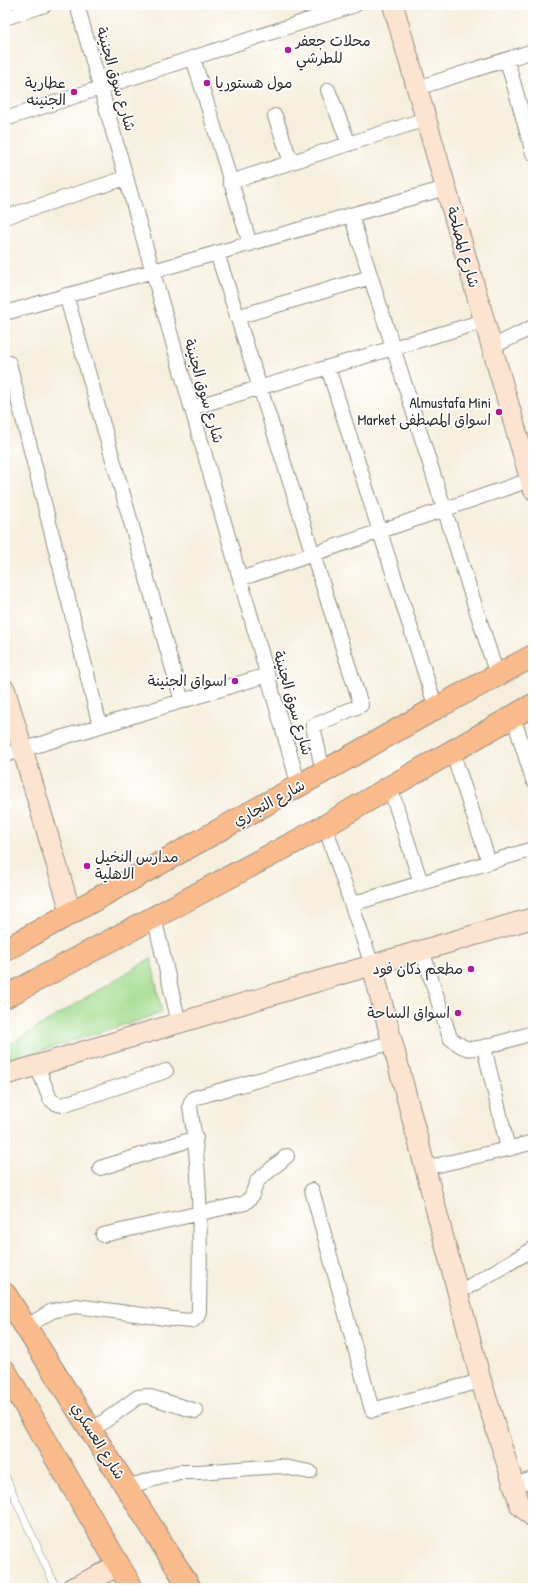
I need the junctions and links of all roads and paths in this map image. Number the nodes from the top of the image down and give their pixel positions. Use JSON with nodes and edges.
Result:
{"nodes":[{"id":1,"x":45,"y":5,"type":"edge"},
{"id":2,"x":77,"y":5,"type":"edge"},
{"id":3,"x":355,"y":5,"type":"edge"},
{"id":4,"x":393,"y":5,"type":"edge"},
{"id":5,"x":5,"y":18,"type":"edge"},
{"id":6,"x":533,"y":52,"type":"edge"},
{"id":7,"x":193,"y":58,"type":"junction"},
{"id":8,"x":507,"y":60,"type":"junction"},
{"id":9,"x":101,"y":88,"type":"junction"},
{"id":10,"x":417,"y":88,"type":"junction"},
{"id":11,"x":328,"y":90,"type":"dead end"},
{"id":12,"x":275,"y":116,"type":"dead end"},
{"id":13,"x":5,"y":119,"type":"edge"},
{"id":14,"x":426,"y":119,"type":"junction"},
{"id":15,"x":530,"y":134,"type":"edge"},
{"id":16,"x":349,"y":144,"type":"junction"},
{"id":17,"x":533,"y":153,"type":"edge"},
{"id":18,"x":291,"y":162,"type":"junction"},
{"id":19,"x":126,"y":178,"type":"junction"},
{"id":20,"x":230,"y":182,"type":"junction"},
{"id":21,"x":446,"y":188,"type":"junction"},
{"id":22,"x":351,"y":215,"type":"junction"},
{"id":23,"x":5,"y":217,"type":"edge"},
{"id":24,"x":250,"y":244,"type":"junction"},
{"id":25,"x":217,"y":253,"type":"junction"},
{"id":26,"x":152,"y":271,"type":"junction"},
{"id":27,"x":371,"y":277,"type":"junction"},
{"id":28,"x":66,"y":296,"type":"junction"},
{"id":29,"x":5,"y":313,"type":"edge"},
{"id":30,"x":238,"y":317,"type":"junction"},
{"id":31,"x":484,"y":321,"type":"junction"},
{"id":32,"x":533,"y":327,"type":"edge"},
{"id":33,"x":492,"y":347,"type":"junction"},
{"id":34,"x":394,"y":348,"type":"junction"},
{"id":35,"x":5,"y":364,"type":"edge"},
{"id":36,"x":328,"y":368,"type":"junction"},
{"id":37,"x":260,"y":388,"type":"junction"},
{"id":38,"x":191,"y":408,"type":"junction"},
{"id":39,"x":532,"y":484,"type":"edge"},
{"id":40,"x":445,"y":510,"type":"junction"},
{"id":41,"x":380,"y":532,"type":"junction"},
{"id":42,"x":313,"y":555,"type":"junction"},
{"id":43,"x":240,"y":579,"type":"junction"},
{"id":44,"x":533,"y":656,"type":"edge"},
{"id":45,"x":267,"y":675,"type":"junction"},
{"id":46,"x":497,"y":675,"type":"junction"},
{"id":47,"x":5,"y":690,"type":"edge"},
{"id":48,"x":182,"y":701,"type":"junction"},
{"id":49,"x":533,"y":705,"type":"edge"},
{"id":50,"x":436,"y":708,"type":"junction"},
{"id":51,"x":513,"y":716,"type":"junction"},
{"id":52,"x":100,"y":726,"type":"junction"},
{"id":53,"x":452,"y":751,"type":"junction"},
{"id":54,"x":14,"y":752,"type":"edge"},
{"id":55,"x":323,"y":772,"type":"junction"},
{"id":56,"x":533,"y":780,"type":"edge"},
{"id":57,"x":299,"y":786,"type":"junction"},
{"id":58,"x":390,"y":787,"type":"junction"},
{"id":59,"x":325,"y":826,"type":"junction"},
{"id":60,"x":533,"y":849,"type":"edge"},
{"id":61,"x":489,"y":862,"type":"junction"},
{"id":62,"x":421,"y":883,"type":"junction"},
{"id":63,"x":352,"y":904,"type":"junction"},
{"id":64,"x":71,"y":913,"type":"junction"},
{"id":65,"x":154,"y":918,"type":"junction"},
{"id":66,"x":533,"y":918,"type":"edge"},
{"id":67,"x":5,"y":950,"type":"edge"},
{"id":68,"x":422,"y":950,"type":"junction"},
{"id":69,"x":372,"y":965,"type":"junction"},
{"id":70,"x":6,"y":997,"type":"edge"},
{"id":71,"x":180,"y":1023,"type":"junction"},
{"id":72,"x":533,"y":1032,"type":"edge"},
{"id":73,"x":392,"y":1042,"type":"junction"},
{"id":74,"x":484,"y":1047,"type":"junction"},
{"id":75,"x":37,"y":1066,"type":"junction"},
{"id":76,"x":166,"y":1071,"type":"dead end"},
{"id":77,"x":5,"y":1075,"type":"edge"},
{"id":78,"x":196,"y":1138,"type":"junction"},
{"id":79,"x":533,"y":1142,"type":"edge"},
{"id":80,"x":508,"y":1149,"type":"junction"},
{"id":81,"x":287,"y":1156,"type":"dead end"},
{"id":82,"x":100,"y":1168,"type":"dead end"},
{"id":83,"x":425,"y":1168,"type":"junction"},
{"id":84,"x":312,"y":1190,"type":"dead end"},
{"id":85,"x":201,"y":1214,"type":"junction"},
{"id":86,"x":103,"y":1235,"type":"dead end"},
{"id":87,"x":533,"y":1249,"type":"edge"},
{"id":88,"x":458,"y":1293,"type":"junction"},
{"id":89,"x":5,"y":1294,"type":"edge"},
{"id":90,"x":26,"y":1327,"type":"junction"},
{"id":91,"x":5,"y":1371,"type":"edge"},
{"id":92,"x":482,"y":1381,"type":"junction"},
{"id":93,"x":196,"y":1411,"type":"dead end"},
{"id":94,"x":91,"y":1431,"type":"junction"},
{"id":95,"x":310,"y":1472,"type":"dead end"},
{"id":96,"x":5,"y":1476,"type":"edge"},
{"id":97,"x":533,"y":1479,"type":"edge"},
{"id":98,"x":514,"y":1484,"type":"junction"},
{"id":99,"x":126,"y":1487,"type":"junction"},
{"id":100,"x":533,"y":1517,"type":"edge"},
{"id":101,"x":119,"y":1566,"type":"junction"},
{"id":102,"x":82,"y":1586,"type":"edge"},
{"id":103,"x":56,"y":1588,"type":"edge"},
{"id":104,"x":132,"y":1588,"type":"edge"},
{"id":105,"x":190,"y":1588,"type":"edge"}],
"edges":[{"from":1,"to":5,"type":"street"},
{"from":2,"to":9,"type":"street","name":"شارع سوق الجنينة"},
{"from":3,"to":7,"type":"street"},
{"from":4,"to":10,"type":"street","name":"شارع المصلحة"},
{"from":6,"to":8,"type":"street"},
{"from":7,"to":9,"type":"street"},
{"from":7,"to":20,"type":"street"},
{"from":8,"to":10,"type":"street"},
{"from":8,"to":15,"type":"street"},
{"from":9,"to":13,"type":"street"},
{"from":9,"to":19,"type":"street","name":"شارع سوق الجنينة"},
{"from":10,"to":14,"type":"street","name":"شارع المصلحة"},
{"from":11,"to":16,"type":"street"},
{"from":12,"to":18,"type":"street"},
{"from":14,"to":16,"type":"street"},
{"from":14,"to":21,"type":"street","name":"شارع المصلحة"},
{"from":15,"to":17,"type":"street"},
{"from":16,"to":18,"type":"street"},
{"from":18,"to":20,"type":"street"},
{"from":19,"to":23,"type":"street"},
{"from":19,"to":26,"type":"street","name":"شارع سوق الجنينة"},
{"from":20,"to":24,"type":"street"},
{"from":21,"to":22,"type":"street"},
{"from":21,"to":31,"type":"street","name":"شارع المصلحة"},
{"from":22,"to":24,"type":"street"},
{"from":22,"to":27,"type":"street"},
{"from":24,"to":25,"type":"street"},
{"from":25,"to":26,"type":"street"},
{"from":25,"to":30,"type":"street"},
{"from":26,"to":28,"type":"street"},
{"from":26,"to":38,"type":"street","name":"شارع سوق الجنينة"},
{"from":27,"to":30,"type":"street"},
{"from":27,"to":34,"type":"street"},
{"from":28,"to":29,"type":"street"},
{"from":28,"to":48,"type":"street"},
{"from":30,"to":37,"type":"street"},
{"from":31,"to":33,"type":"street","name":"شارع المصلحة"},
{"from":31,"to":34,"type":"street"},
{"from":32,"to":33,"type":"street"},
{"from":33,"to":39,"type":"street","name":"شارع المصلحة"},
{"from":34,"to":36,"type":"street"},
{"from":34,"to":40,"type":"street"},
{"from":35,"to":52,"type":"street"},
{"from":36,"to":37,"type":"street"},
{"from":36,"to":41,"type":"street"},
{"from":37,"to":38,"type":"street"},
{"from":37,"to":42,"type":"street"},
{"from":38,"to":43,"type":"street","name":"شارع سوق الجنينة"},
{"from":39,"to":40,"type":"street"},
{"from":40,"to":41,"type":"street"},
{"from":40,"to":46,"type":"street"},
{"from":41,"to":42,"type":"street"},
{"from":41,"to":50,"type":"street"},
{"from":42,"to":43,"type":"street"},
{"from":42,"to":55,"type":"street"},
{"from":43,"to":45,"type":"street","name":"شارع سوق الجنينة"},
{"from":44,"to":46,"type":"main road","name":"شارع التجاري"},
{"from":45,"to":48,"type":"street"},
{"from":45,"to":57,"type":"street","name":"شارع سوق الجنينة"},
{"from":46,"to":50,"type":"main road","name":"شارع التجاري"},
{"from":47,"to":54,"type":"street"},
{"from":48,"to":52,"type":"street"},
{"from":49,"to":51,"type":"main road"},
{"from":50,"to":55,"type":"main road","name":"شارع التجاري"},
{"from":51,"to":53,"type":"main road"},
{"from":51,"to":56,"type":"street"},
{"from":52,"to":54,"type":"street"},
{"from":53,"to":58,"type":"main road"},
{"from":53,"to":61,"type":"street"},
{"from":54,"to":64,"type":"street"},
{"from":55,"to":57,"type":"main road","name":"شارع التجاري"},
{"from":57,"to":64,"type":"main road","name":"شارع التجاري"},
{"from":58,"to":59,"type":"main road"},
{"from":58,"to":62,"type":"street"},
{"from":59,"to":63,"type":"street"},
{"from":59,"to":65,"type":"main road"},
{"from":60,"to":61,"type":"street"},
{"from":61,"to":62,"type":"street"},
{"from":62,"to":63,"type":"street"},
{"from":63,"to":69,"type":"street"},
{"from":64,"to":67,"type":"main road","name":"شارع التجاري"},
{"from":65,"to":70,"type":"main road"},
{"from":65,"to":71,"type":"street"},
{"from":66,"to":68,"type":"street"},
{"from":68,"to":69,"type":"street"},
{"from":68,"to":74,"type":"street"},
{"from":69,"to":71,"type":"street"},
{"from":69,"to":73,"type":"street"},
{"from":71,"to":75,"type":"street"},
{"from":72,"to":74,"type":"street"},
{"from":73,"to":78,"type":"street"},
{"from":73,"to":83,"type":"street"},
{"from":74,"to":80,"type":"street"},
{"from":75,"to":76,"type":"street"},
{"from":75,"to":77,"type":"street"},
{"from":78,"to":82,"type":"street"},
{"from":78,"to":85,"type":"street"},
{"from":79,"to":80,"type":"street"},
{"from":80,"to":83,"type":"street"},
{"from":81,"to":85,"type":"street"},
{"from":83,"to":88,"type":"street"},
{"from":84,"to":92,"type":"street"},
{"from":85,"to":86,"type":"street"},
{"from":85,"to":90,"type":"street"},
{"from":87,"to":88,"type":"street"},
{"from":88,"to":92,"type":"street"},
{"from":89,"to":90,"type":"main road","name":"شارع العسكري"},
{"from":90,"to":94,"type":"main road","name":"شارع العسكري"},
{"from":91,"to":101,"type":"main road"},
{"from":92,"to":98,"type":"street"},
{"from":93,"to":94,"type":"street"},
{"from":94,"to":99,"type":"main road","name":"شارع العسكري"},
{"from":95,"to":99,"type":"street"},
{"from":96,"to":103,"type":"lane"},
{"from":97,"to":98,"type":"street"},
{"from":98,"to":100,"type":"street"},
{"from":99,"to":105,"type":"main road","name":"شارع العسكري"},
{"from":101,"to":102,"type":"street"},
{"from":101,"to":104,"type":"main road"}]}
